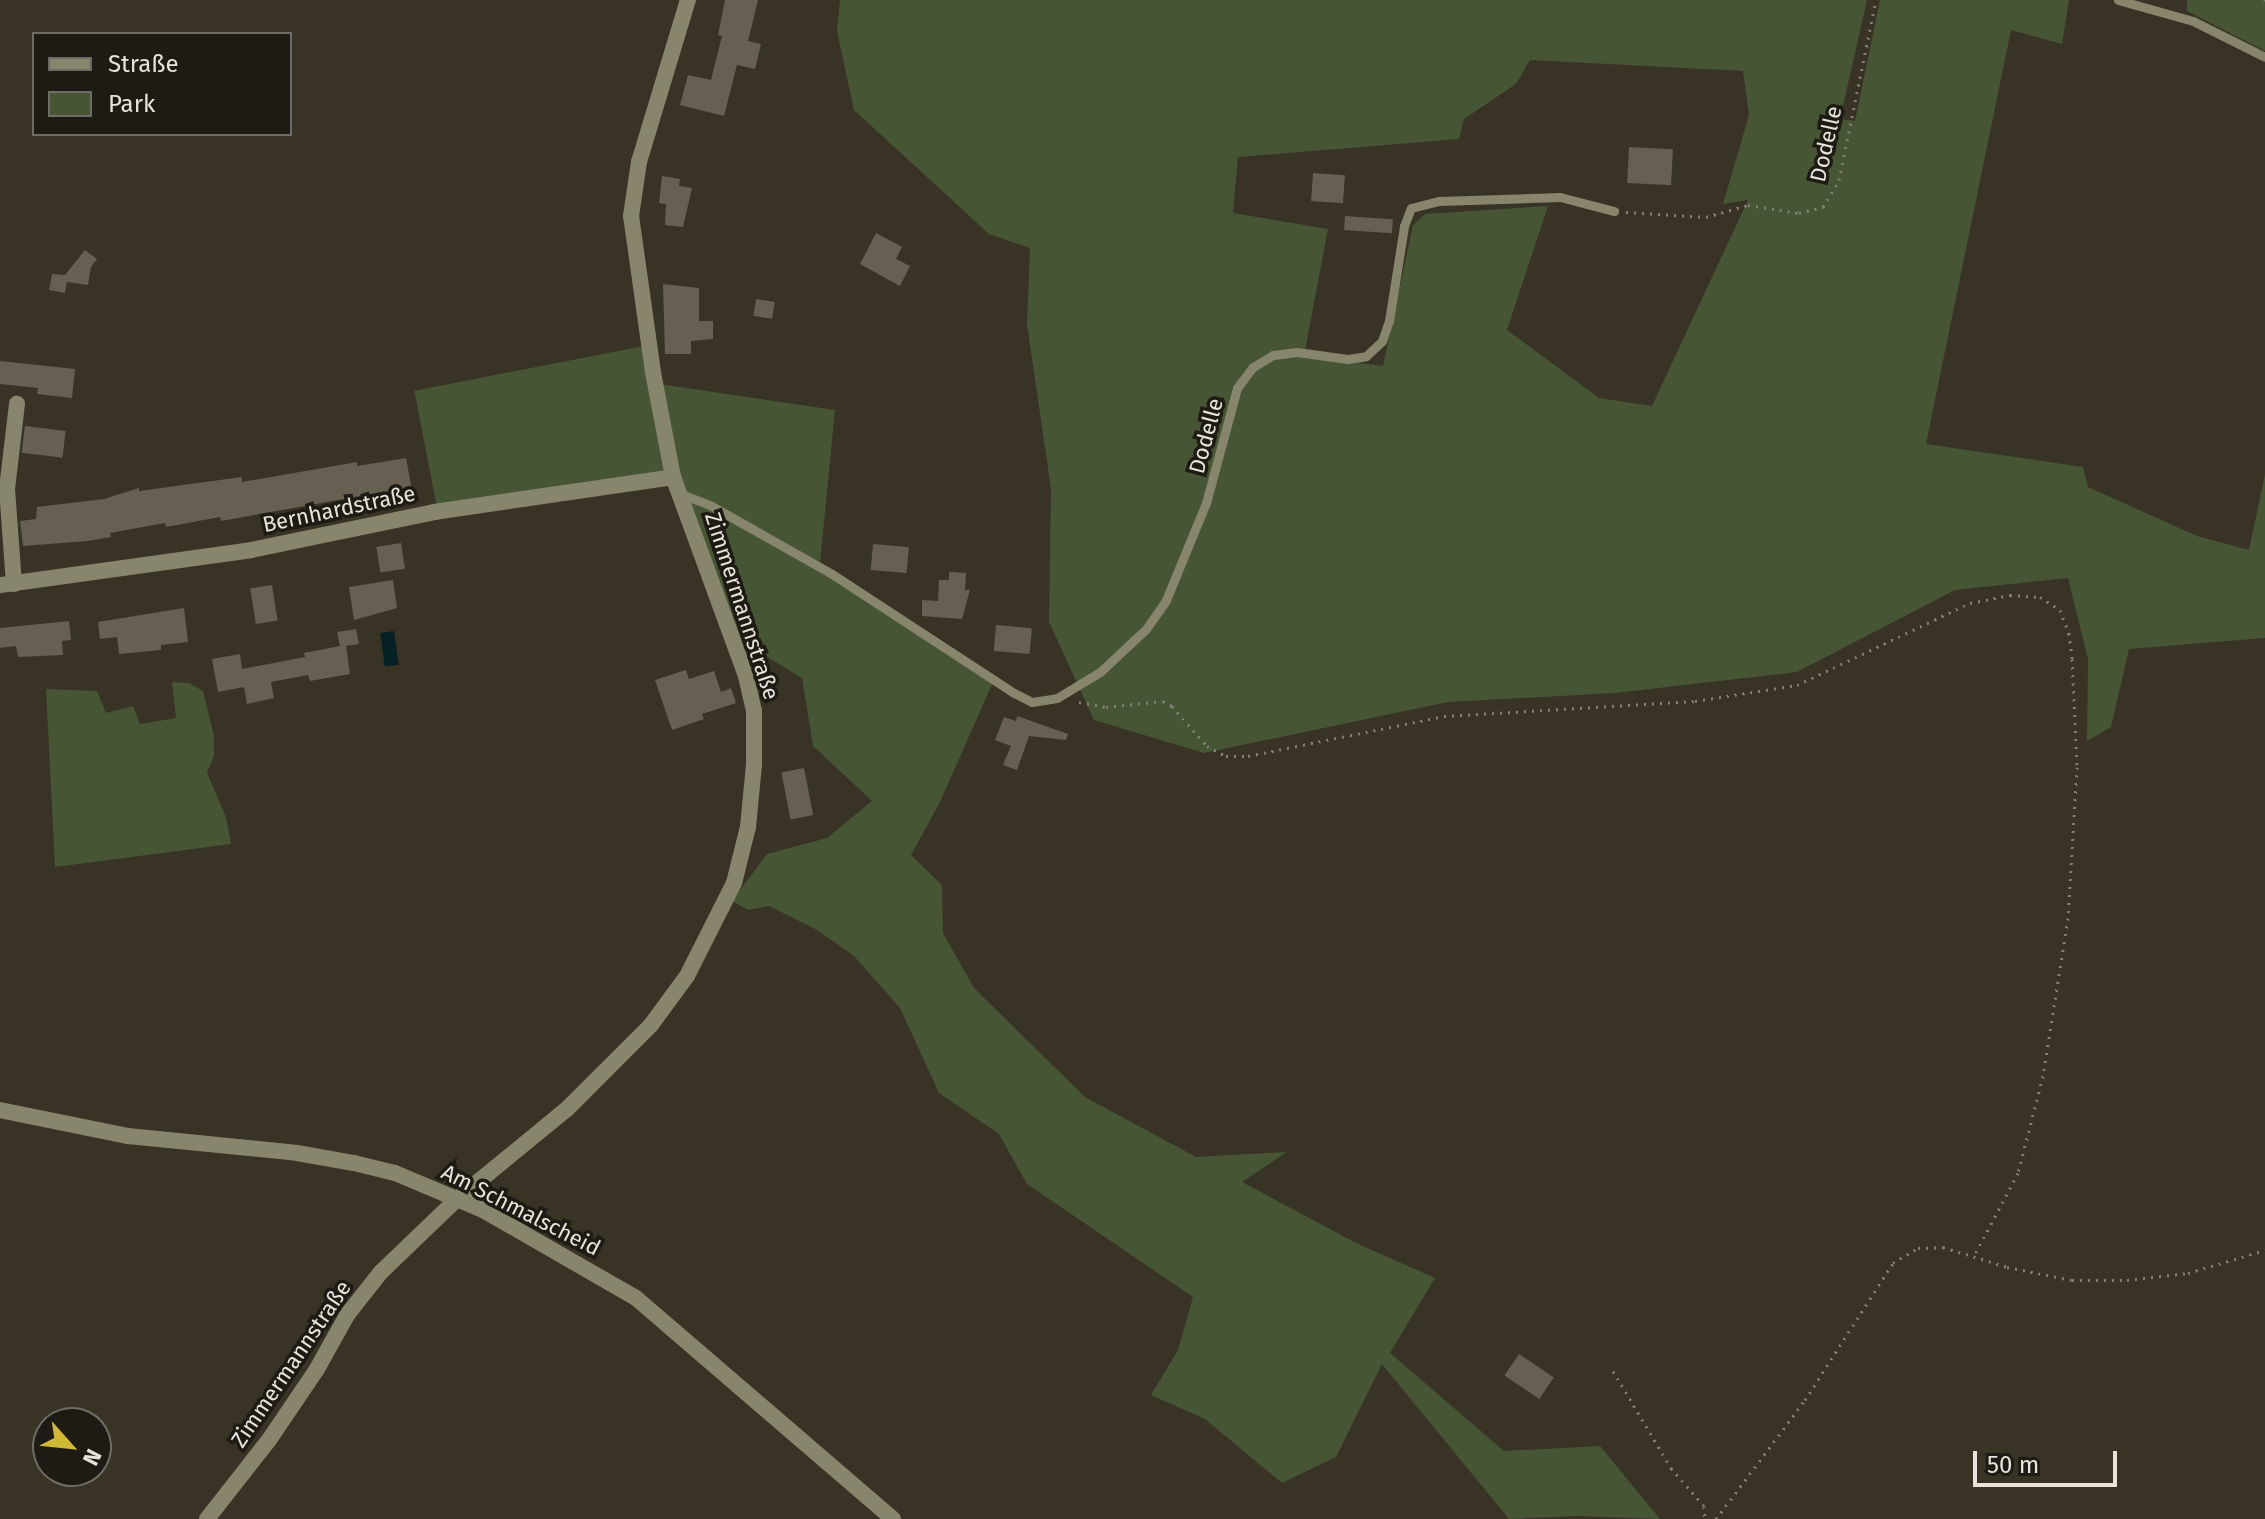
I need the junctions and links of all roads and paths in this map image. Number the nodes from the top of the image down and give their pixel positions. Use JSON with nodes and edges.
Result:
{"nodes":[{"id":1,"x":688,"y":0,"type":"edge"},
{"id":2,"x":1876,"y":0,"type":"edge"},
{"id":3,"x":2118,"y":0,"type":"edge"},
{"id":4,"x":2265,"y":57,"type":"edge"},
{"id":5,"x":1614,"y":211,"type":"joint"},
{"id":6,"x":17,"y":404,"type":"dead end"},
{"id":7,"x":673,"y":477,"type":"junction"},
{"id":8,"x":681,"y":494,"type":"junction"},
{"id":9,"x":7,"y":585,"type":"edge"},
{"id":10,"x":1057,"y":698,"type":"junction"},
{"id":11,"x":0,"y":1110,"type":"edge"},
{"id":12,"x":457,"y":1199,"type":"junction"},
{"id":13,"x":2265,"y":1250,"type":"edge"},
{"id":14,"x":1974,"y":1256,"type":"junction"},
{"id":15,"x":1613,"y":1371,"type":"dead end"},
{"id":16,"x":207,"y":1519,"type":"edge"},
{"id":17,"x":893,"y":1519,"type":"edge"},
{"id":18,"x":1705,"y":1519,"type":"edge"},
{"id":19,"x":1716,"y":1519,"type":"edge"}],
"edges":[{"from":1,"to":7,"type":"street","name":"Zimmermannstraße"},
{"from":2,"to":5,"type":"path","name":"Dodelle"},
{"from":3,"to":4,"type":"lane"},
{"from":5,"to":10,"type":"lane","name":"Dodelle"},
{"from":6,"to":9,"type":"street","name":"Bernhardstraße"},
{"from":7,"to":8,"type":"street","name":"Zimmermannstraße"},
{"from":7,"to":9,"type":"street","name":"Bernhardstraße"},
{"from":8,"to":10,"type":"lane"},
{"from":8,"to":12,"type":"street","name":"Zimmermannstraße"},
{"from":10,"to":14,"type":"path"},
{"from":11,"to":12,"type":"street","name":"Am Schmalscheid"},
{"from":12,"to":16,"type":"street","name":"Zimmermannstraße"},
{"from":12,"to":17,"type":"street","name":"Am Schmalscheid"},
{"from":13,"to":14,"type":"path"},
{"from":14,"to":19,"type":"path"},
{"from":15,"to":18,"type":"path"}]}
